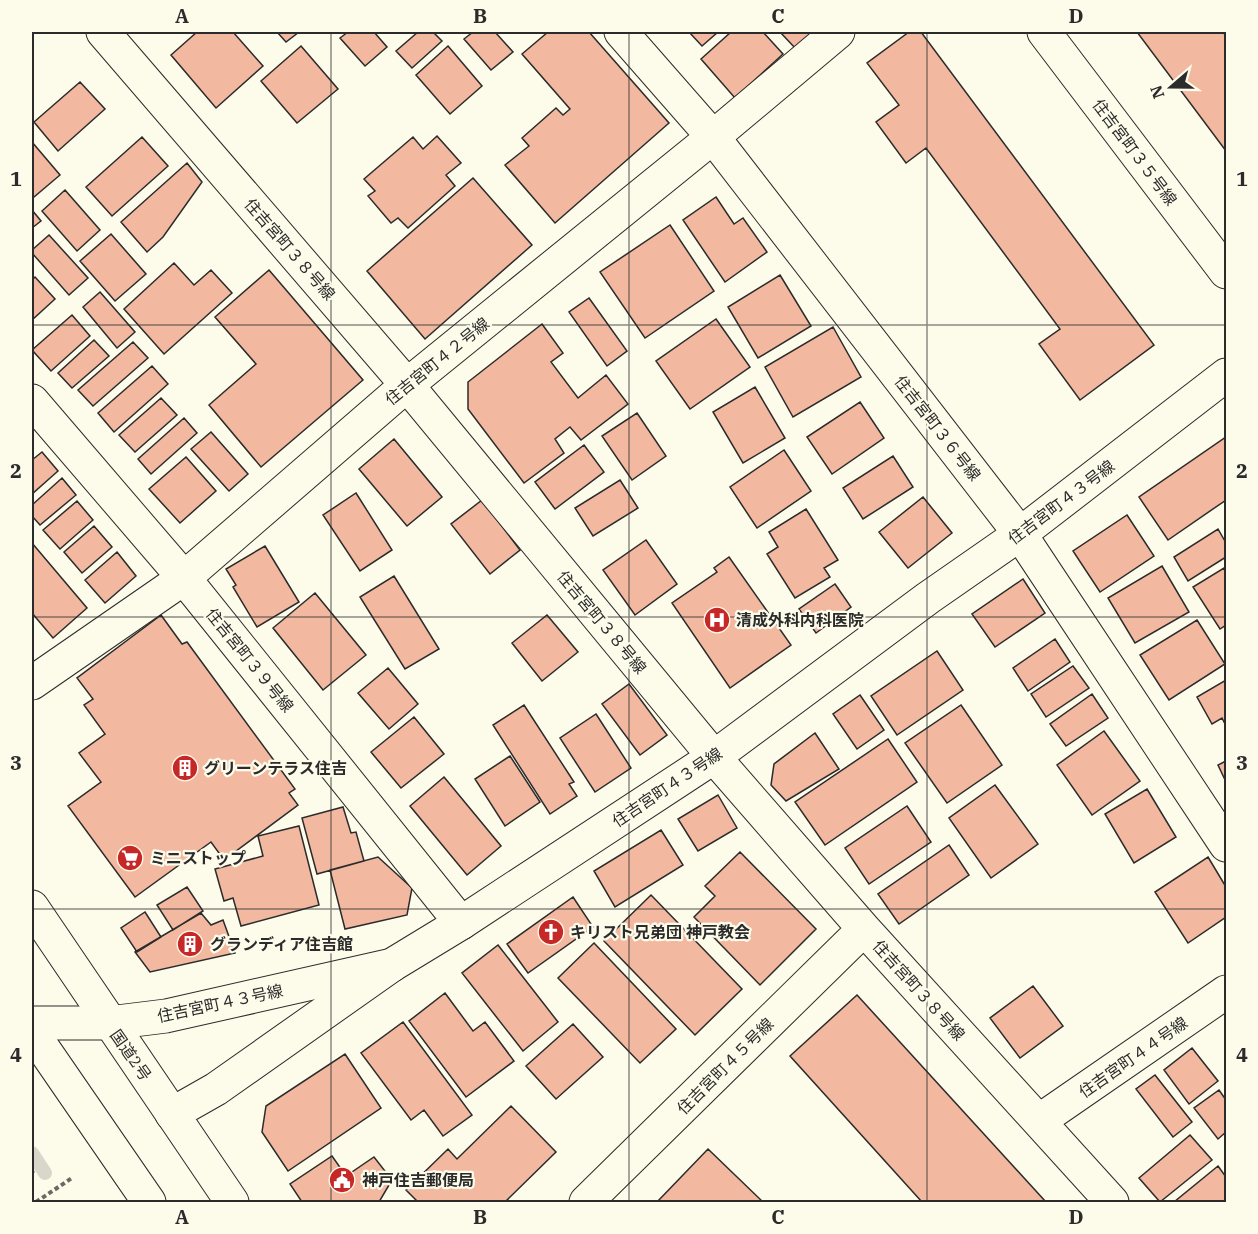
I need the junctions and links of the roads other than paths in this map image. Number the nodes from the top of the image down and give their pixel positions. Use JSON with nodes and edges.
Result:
{"nodes":[{"id":1,"x":103,"y":32,"type":"edge"},
{"id":2,"x":621,"y":32,"type":"edge"},
{"id":3,"x":838,"y":32,"type":"edge"},
{"id":4,"x":1044,"y":32,"type":"edge"},
{"id":5,"x":713,"y":137,"type":"junction"},
{"id":6,"x":1227,"y":272,"type":"edge"},
{"id":7,"x":1227,"y":375,"type":"edge"},
{"id":8,"x":407,"y":385,"type":"junction"},
{"id":9,"x":32,"y":402,"type":"edge"},
{"id":10,"x":1020,"y":534,"type":"junction"},
{"id":11,"x":184,"y":578,"type":"junction"},
{"id":12,"x":32,"y":683,"type":"edge"},
{"id":13,"x":714,"y":757,"type":"junction"},
{"id":14,"x":1227,"y":845,"type":"edge"},
{"id":15,"x":32,"y":907,"type":"edge"},
{"id":16,"x":461,"y":924,"type":"junction"},
{"id":17,"x":864,"y":928,"type":"junction"},
{"id":18,"x":392,"y":965,"type":"junction"},
{"id":19,"x":1227,"y":992,"type":"edge"},
{"id":20,"x":32,"y":1023,"type":"edge"},
{"id":21,"x":109,"y":1023,"type":"junction"},
{"id":22,"x":32,"y":1032,"type":"edge"},
{"id":23,"x":172,"y":1114,"type":"junction"},
{"id":24,"x":1039,"y":1121,"type":"junction"},
{"id":25,"x":149,"y":1203,"type":"edge"},
{"id":26,"x":232,"y":1203,"type":"edge"},
{"id":27,"x":586,"y":1203,"type":"edge"},
{"id":28,"x":1112,"y":1203,"type":"edge"}],
"edges":[{"from":1,"to":8,"type":"main road","name":"住吉宮町３８号線"},
{"from":2,"to":5,"type":"main road","name":"住吉宮町３６号線"},
{"from":3,"to":5,"type":"main road","name":"住吉宮町４２号線"},
{"from":4,"to":6,"type":"main road","name":"住吉宮町３５号線"},
{"from":5,"to":8,"type":"main road","name":"住吉宮町４２号線"},
{"from":5,"to":10,"type":"main road","name":"住吉宮町３６号線"},
{"from":7,"to":10,"type":"main road","name":"住吉宮町４３号線"},
{"from":8,"to":11,"type":"main road","name":"住吉宮町４２号線"},
{"from":8,"to":13,"type":"main road","name":"住吉宮町３８号線"},
{"from":9,"to":11,"type":"main road","name":"住吉宮町３９号線"},
{"from":10,"to":13,"type":"main road","name":"住吉宮町４３号線"},
{"from":10,"to":14,"type":"main road","name":"住吉宮町３６号線"},
{"from":11,"to":12,"type":"main road","name":"住吉宮町４２号線"},
{"from":11,"to":16,"type":"main road","name":"住吉宮町３９号線"},
{"from":13,"to":16,"type":"main road","name":"住吉宮町４３号線"},
{"from":13,"to":17,"type":"main road","name":"住吉宮町３８号線"},
{"from":15,"to":21,"type":"main road","name":"国道2号"},
{"from":16,"to":18,"type":"main road","name":"住吉宮町４３号線"},
{"from":17,"to":24,"type":"main road","name":"住吉宮町３８号線"},
{"from":17,"to":27,"type":"main road","name":"住吉宮町４５号線"},
{"from":18,"to":21,"type":"main road","name":"住吉宮町４３号線"},
{"from":18,"to":23,"type":"main road"},
{"from":19,"to":24,"type":"main road","name":"住吉宮町４４号線"},
{"from":20,"to":21,"type":"main road","name":"住吉宮町４３号線"},
{"from":21,"to":23,"type":"main road","name":"国道2号"},
{"from":22,"to":25,"type":"main road"},
{"from":23,"to":26,"type":"main road","name":"国道2号"},
{"from":24,"to":28,"type":"main road","name":"住吉宮町３８号線"}]}
